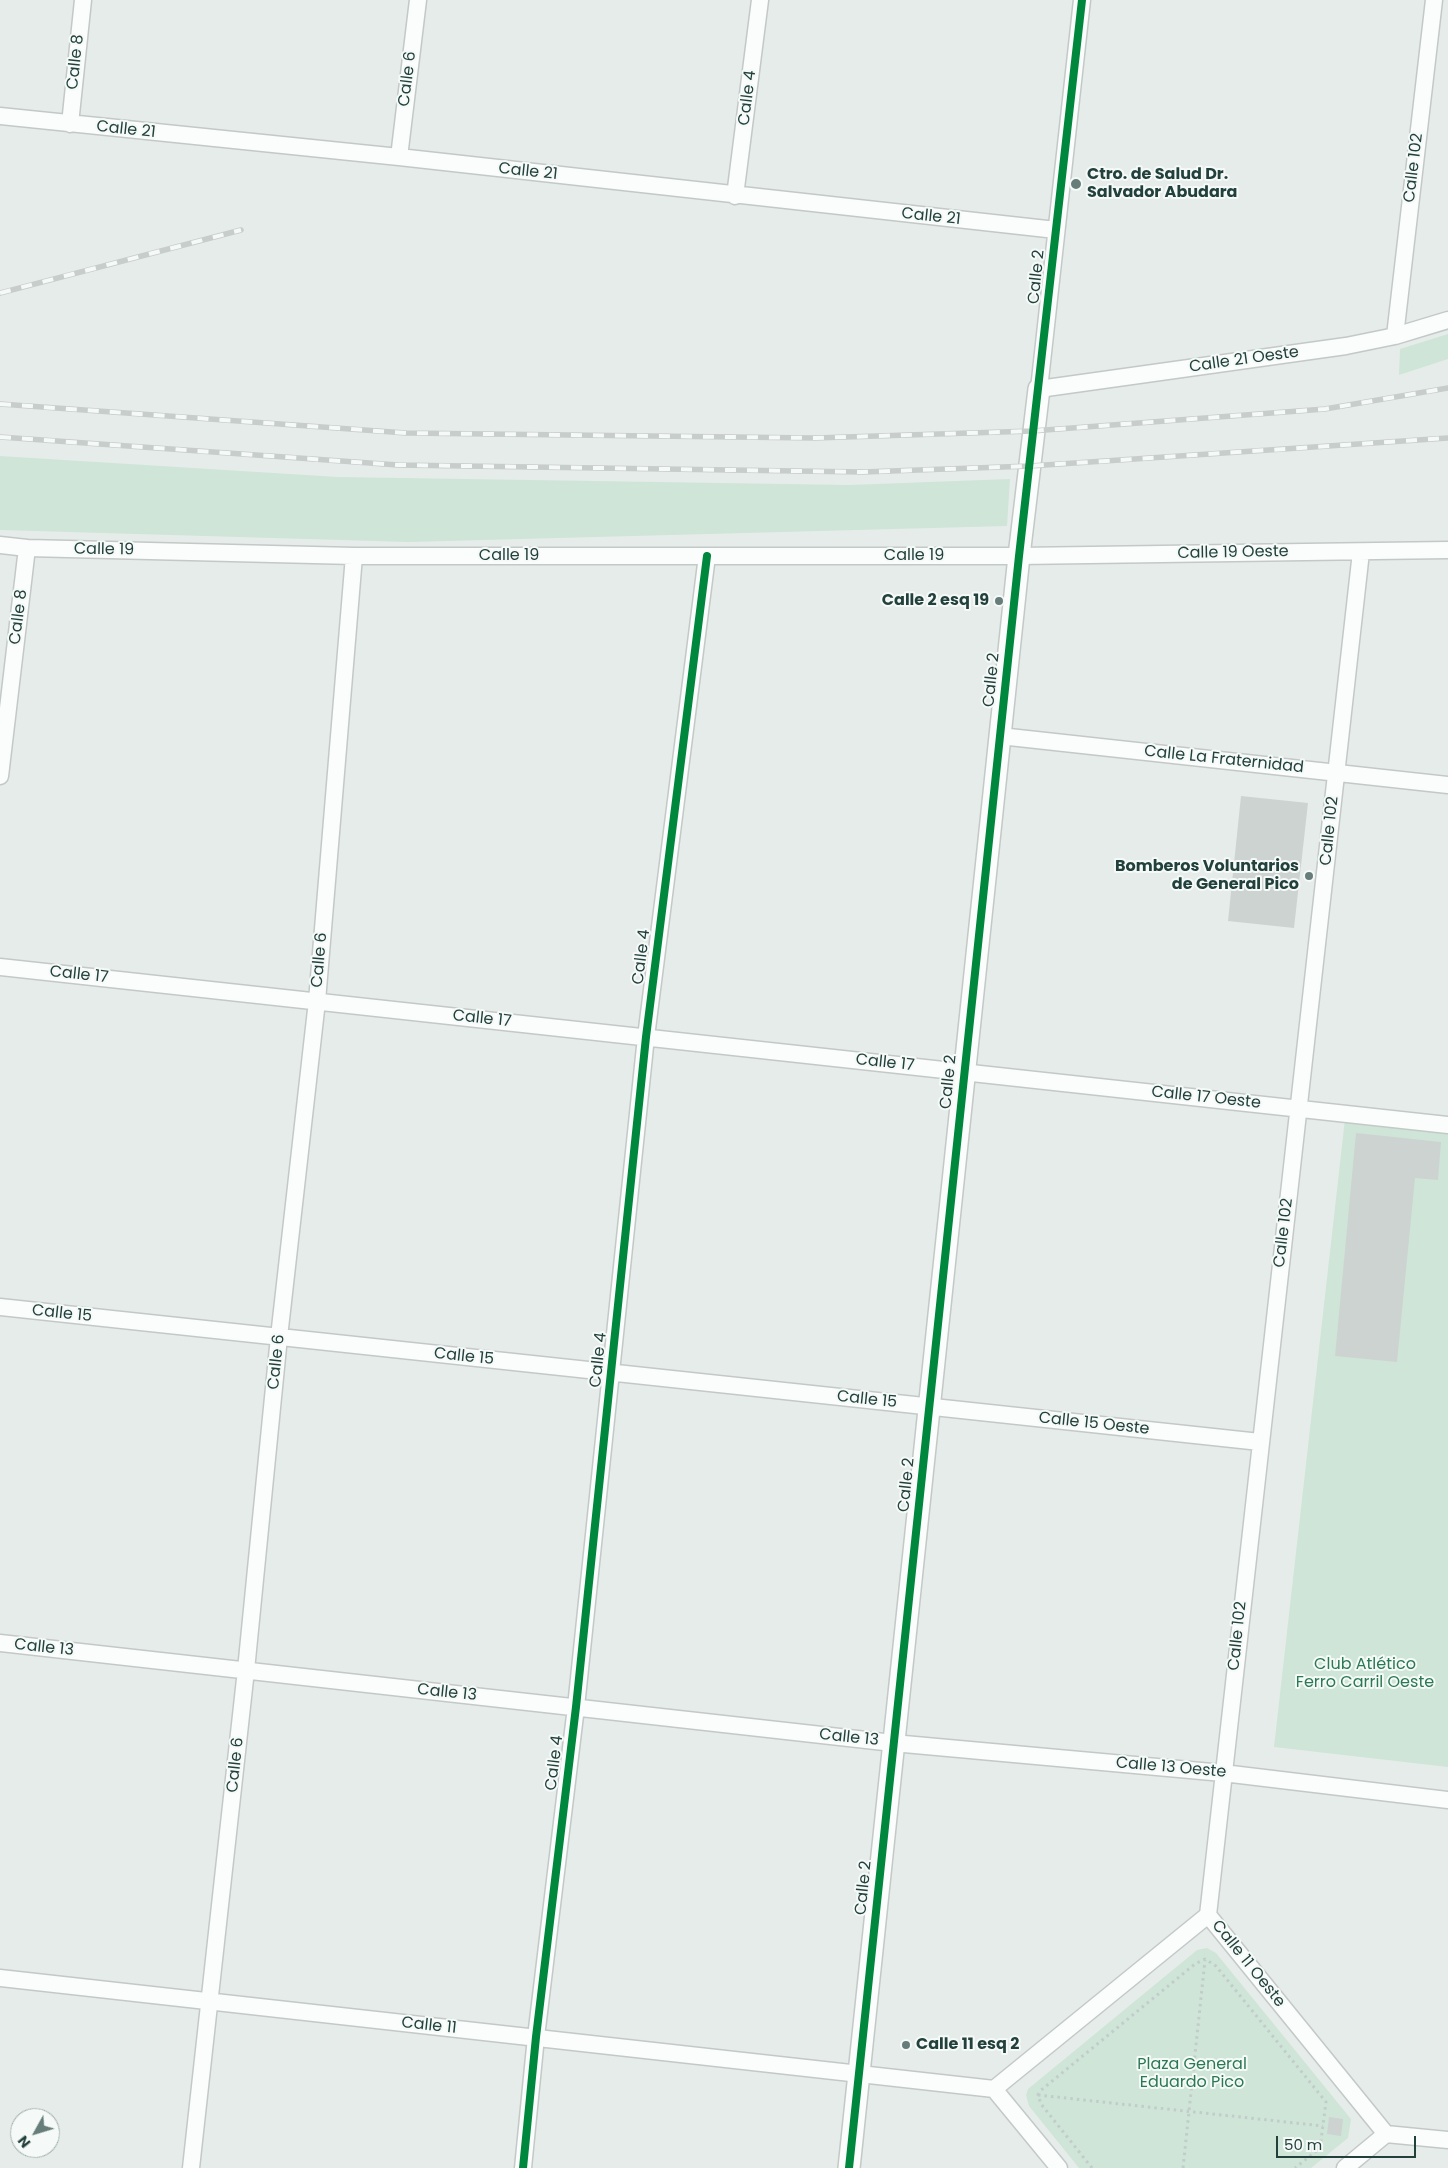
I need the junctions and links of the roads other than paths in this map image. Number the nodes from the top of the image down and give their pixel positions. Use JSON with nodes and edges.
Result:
{"nodes":[{"id":1,"x":83,"y":0,"type":"edge"},
{"id":2,"x":418,"y":0,"type":"edge"},
{"id":3,"x":760,"y":0,"type":"edge"},
{"id":4,"x":1082,"y":0,"type":"edge"},
{"id":5,"x":1434,"y":0,"type":"edge"},
{"id":6,"x":0,"y":116,"type":"edge"},
{"id":7,"x":70,"y":124,"type":"junction"},
{"id":8,"x":399,"y":157,"type":"junction"},
{"id":9,"x":735,"y":196,"type":"junction"},
{"id":10,"x":1056,"y":230,"type":"junction"},
{"id":11,"x":1448,"y":320,"type":"edge"},
{"id":12,"x":1394,"y":336,"type":"junction"},
{"id":13,"x":1039,"y":389,"type":"junction"},
{"id":14,"x":0,"y":545,"type":"edge"},
{"id":15,"x":27,"y":548,"type":"junction"},
{"id":16,"x":1448,"y":550,"type":"edge"},
{"id":17,"x":1361,"y":552,"type":"junction"},
{"id":18,"x":354,"y":556,"type":"junction"},
{"id":19,"x":707,"y":556,"type":"junction"},
{"id":20,"x":1019,"y":556,"type":"junction"},
{"id":21,"x":1000,"y":736,"type":"junction"},
{"id":22,"x":1336,"y":772,"type":"junction"},
{"id":23,"x":0,"y":776,"type":"edge"},
{"id":24,"x":1448,"y":785,"type":"edge"},
{"id":25,"x":0,"y":966,"type":"edge"},
{"id":26,"x":317,"y":1001,"type":"junction"},
{"id":27,"x":646,"y":1037,"type":"junction"},
{"id":28,"x":964,"y":1072,"type":"junction"},
{"id":29,"x":1298,"y":1108,"type":"junction"},
{"id":30,"x":1448,"y":1125,"type":"edge"},
{"id":31,"x":0,"y":1307,"type":"edge"},
{"id":32,"x":279,"y":1337,"type":"junction"},
{"id":33,"x":612,"y":1373,"type":"junction"},
{"id":34,"x":929,"y":1406,"type":"junction"},
{"id":35,"x":1260,"y":1442,"type":"junction"},
{"id":36,"x":0,"y":1643,"type":"edge"},
{"id":37,"x":246,"y":1670,"type":"junction"},
{"id":38,"x":576,"y":1707,"type":"junction"},
{"id":39,"x":893,"y":1743,"type":"junction"},
{"id":40,"x":1223,"y":1772,"type":"junction"},
{"id":41,"x":1448,"y":1800,"type":"edge"},
{"id":42,"x":1208,"y":1915,"type":"junction"},
{"id":43,"x":0,"y":1978,"type":"edge"},
{"id":44,"x":210,"y":2002,"type":"junction"},
{"id":45,"x":536,"y":2037,"type":"junction"},
{"id":46,"x":859,"y":2073,"type":"junction"},
{"id":47,"x":994,"y":2089,"type":"junction"},
{"id":48,"x":1386,"y":2134,"type":"junction"},
{"id":49,"x":1448,"y":2140,"type":"edge"},
{"id":50,"x":191,"y":2168,"type":"edge"},
{"id":51,"x":522,"y":2168,"type":"edge"},
{"id":52,"x":848,"y":2168,"type":"edge"},
{"id":53,"x":1059,"y":2168,"type":"edge"},
{"id":54,"x":1345,"y":2168,"type":"edge"}],
"edges":[{"from":1,"to":7,"type":"street","name":"Calle 8"},
{"from":2,"to":8,"type":"street","name":"Calle 6"},
{"from":3,"to":9,"type":"street","name":"Calle 4"},
{"from":4,"to":10,"type":"street","name":"Calle 2"},
{"from":5,"to":12,"type":"street","name":"Calle 102"},
{"from":6,"to":7,"type":"street","name":"Calle 21"},
{"from":7,"to":8,"type":"street","name":"Calle 21"},
{"from":8,"to":9,"type":"street","name":"Calle 21"},
{"from":9,"to":10,"type":"street","name":"Calle 21"},
{"from":10,"to":13,"type":"street","name":"Calle 2"},
{"from":11,"to":12,"type":"street","name":"Calle 21 Oeste"},
{"from":12,"to":13,"type":"street","name":"Calle 21 Oeste"},
{"from":13,"to":20,"type":"street","name":"Calle 2"},
{"from":14,"to":15,"type":"street","name":"Calle 19"},
{"from":15,"to":18,"type":"street","name":"Calle 19"},
{"from":15,"to":23,"type":"street","name":"Calle 8"},
{"from":16,"to":17,"type":"street","name":"Calle 19 Oeste"},
{"from":17,"to":20,"type":"street","name":"Calle 19 Oeste"},
{"from":17,"to":22,"type":"street","name":"Calle 102"},
{"from":18,"to":19,"type":"street","name":"Calle 19"},
{"from":18,"to":26,"type":"street","name":"Calle 6"},
{"from":19,"to":20,"type":"street","name":"Calle 19"},
{"from":19,"to":27,"type":"street","name":"Calle 4"},
{"from":20,"to":21,"type":"street","name":"Calle 2"},
{"from":21,"to":22,"type":"street","name":"Calle La Fraternidad"},
{"from":21,"to":28,"type":"street","name":"Calle 2"},
{"from":22,"to":24,"type":"street","name":"Calle La Fraternidad"},
{"from":22,"to":29,"type":"street","name":"Calle 102"},
{"from":25,"to":26,"type":"street","name":"Calle 17"},
{"from":26,"to":27,"type":"street","name":"Calle 17"},
{"from":26,"to":32,"type":"street","name":"Calle 6"},
{"from":27,"to":28,"type":"street","name":"Calle 17"},
{"from":27,"to":33,"type":"street","name":"Calle 4"},
{"from":28,"to":29,"type":"street","name":"Calle 17 Oeste"},
{"from":28,"to":34,"type":"street","name":"Calle 2"},
{"from":29,"to":30,"type":"street","name":"Calle 17 Oeste"},
{"from":29,"to":35,"type":"street","name":"Calle 102"},
{"from":31,"to":32,"type":"street","name":"Calle 15"},
{"from":32,"to":33,"type":"street","name":"Calle 15"},
{"from":32,"to":37,"type":"street","name":"Calle 6"},
{"from":33,"to":34,"type":"street","name":"Calle 15"},
{"from":33,"to":38,"type":"street","name":"Calle 4"},
{"from":34,"to":35,"type":"street","name":"Calle 15 Oeste"},
{"from":34,"to":39,"type":"street","name":"Calle 2"},
{"from":35,"to":40,"type":"street","name":"Calle 102"},
{"from":36,"to":37,"type":"street","name":"Calle 13"},
{"from":37,"to":38,"type":"street","name":"Calle 13"},
{"from":37,"to":44,"type":"street","name":"Calle 6"},
{"from":38,"to":39,"type":"street","name":"Calle 13"},
{"from":38,"to":45,"type":"street","name":"Calle 4"},
{"from":39,"to":40,"type":"street","name":"Calle 13 Oeste"},
{"from":39,"to":46,"type":"street","name":"Calle 2"},
{"from":40,"to":41,"type":"street","name":"Calle 13 Oeste"},
{"from":40,"to":42,"type":"street","name":"Calle 102"},
{"from":42,"to":47,"type":"street","name":"Calle 11 Oeste"},
{"from":42,"to":48,"type":"street","name":"Calle 11 Oeste"},
{"from":43,"to":44,"type":"street","name":"Calle 11"},
{"from":44,"to":45,"type":"street","name":"Calle 11"},
{"from":44,"to":50,"type":"street","name":"Calle 6"},
{"from":45,"to":46,"type":"street","name":"Calle 11"},
{"from":45,"to":51,"type":"street","name":"Calle 4"},
{"from":46,"to":47,"type":"street"},
{"from":46,"to":52,"type":"street","name":"Calle 2"},
{"from":47,"to":53,"type":"street"},
{"from":48,"to":49,"type":"street"},
{"from":48,"to":54,"type":"street"}]}
